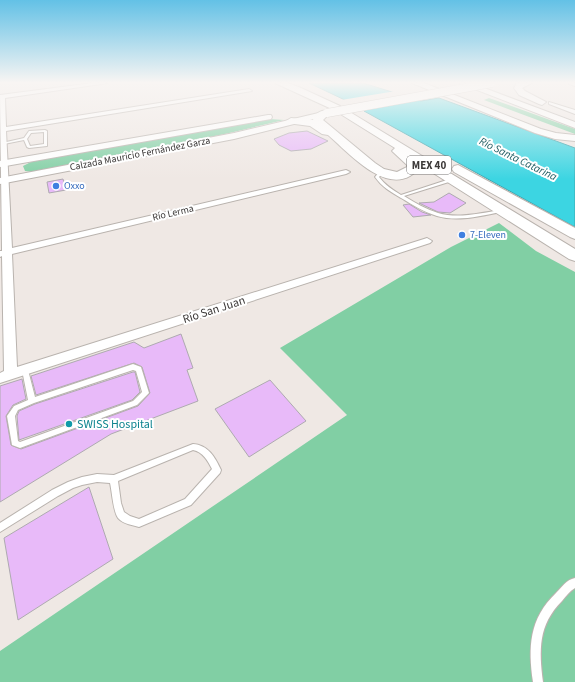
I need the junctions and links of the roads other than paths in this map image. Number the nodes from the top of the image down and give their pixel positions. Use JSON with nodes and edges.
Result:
{"nodes":[{"id":1,"x":2,"y":115,"type":"edge"},
{"id":2,"x":96,"y":115,"type":"edge"},
{"id":3,"x":299,"y":115,"type":"edge"},
{"id":4,"x":311,"y":115,"type":"edge"},
{"id":5,"x":320,"y":115,"type":"edge"},
{"id":6,"x":347,"y":115,"type":"edge"},
{"id":7,"x":363,"y":115,"type":"edge"},
{"id":8,"x":502,"y":115,"type":"edge"},
{"id":9,"x":549,"y":115,"type":"edge"},
{"id":10,"x":553,"y":115,"type":"edge"},
{"id":11,"x":557,"y":115,"type":"edge"},
{"id":12,"x":561,"y":115,"type":"edge"},
{"id":13,"x":291,"y":121,"type":"junction"},
{"id":14,"x":573,"y":122,"type":"edge"},
{"id":15,"x":2,"y":130,"type":"edge"},
{"id":16,"x":375,"y":131,"type":"junction"},
{"id":17,"x":575,"y":138,"type":"edge"},
{"id":18,"x":25,"y":139,"type":"junction"},
{"id":19,"x":4,"y":143,"type":"junction"},
{"id":20,"x":34,"y":158,"type":"junction"},
{"id":21,"x":2,"y":164,"type":"edge"},
{"id":22,"x":346,"y":172,"type":"dead end"},
{"id":23,"x":380,"y":173,"type":"junction"},
{"id":24,"x":35,"y":174,"type":"junction"},
{"id":25,"x":449,"y":178,"type":"junction"},
{"id":26,"x":2,"y":180,"type":"edge"},
{"id":27,"x":401,"y":196,"type":"junction"},
{"id":28,"x":501,"y":211,"type":"junction"},
{"id":29,"x":575,"y":234,"type":"edge"},
{"id":30,"x":427,"y":241,"type":"dead end"},
{"id":31,"x":3,"y":254,"type":"edge"},
{"id":32,"x":575,"y":256,"type":"edge"},
{"id":33,"x":25,"y":370,"type":"junction"},
{"id":34,"x":5,"y":376,"type":"edge"},
{"id":35,"x":32,"y":401,"type":"junction"},
{"id":36,"x":114,"y":479,"type":"junction"},
{"id":37,"x":0,"y":528,"type":"edge"},
{"id":38,"x":575,"y":583,"type":"edge"},
{"id":39,"x":538,"y":682,"type":"edge"}],
"edges":[{"from":1,"to":15,"type":"street"},
{"from":2,"to":15,"type":"street"},
{"from":3,"to":20,"type":"main road","name":"Calzada Mauricio Fernández Garza"},
{"from":4,"to":13,"type":"main road","name":"Calzada Mauricio Fernández Garza"},
{"from":5,"to":23,"type":"highway"},
{"from":6,"to":16,"type":"highway","number":"MEX 40"},
{"from":7,"to":29,"type":"highway","number":"MEX 40"},
{"from":8,"to":17,"type":"main road"},
{"from":9,"to":14,"type":"main road"},
{"from":10,"to":14,"type":"main road"},
{"from":11,"to":14,"type":"main road"},
{"from":12,"to":14,"type":"main road"},
{"from":13,"to":23,"type":"highway"},
{"from":13,"to":24,"type":"main road","name":"Calzada Mauricio Fernández Garza"},
{"from":15,"to":19,"type":"street"},
{"from":16,"to":23,"type":"highway"},
{"from":16,"to":25,"type":"highway","number":"MEX 40"},
{"from":18,"to":18,"type":"lane"},
{"from":18,"to":19,"type":"lane"},
{"from":19,"to":21,"type":"street"},
{"from":20,"to":21,"type":"main road","name":"Calzada Mauricio Fernández Garza"},
{"from":20,"to":24,"type":"main road"},
{"from":21,"to":26,"type":"street"},
{"from":22,"to":31,"type":"street","name":"Río Lerma"},
{"from":23,"to":25,"type":"highway"},
{"from":23,"to":27,"type":"lane"},
{"from":24,"to":26,"type":"main road","name":"Calzada Mauricio Fernández Garza"},
{"from":25,"to":27,"type":"lane"},
{"from":25,"to":28,"type":"highway","number":"MEX 40"},
{"from":26,"to":31,"type":"street"},
{"from":27,"to":28,"type":"lane"},
{"from":28,"to":32,"type":"highway","number":"MEX 40"},
{"from":30,"to":33,"type":"street","name":"Río San Juan"},
{"from":31,"to":34,"type":"street"},
{"from":33,"to":34,"type":"street","name":"Río San Juan"},
{"from":33,"to":35,"type":"lane"},
{"from":35,"to":35,"type":"lane"},
{"from":36,"to":36,"type":"lane"},
{"from":36,"to":37,"type":"lane"},
{"from":38,"to":39,"type":"lane"}]}
